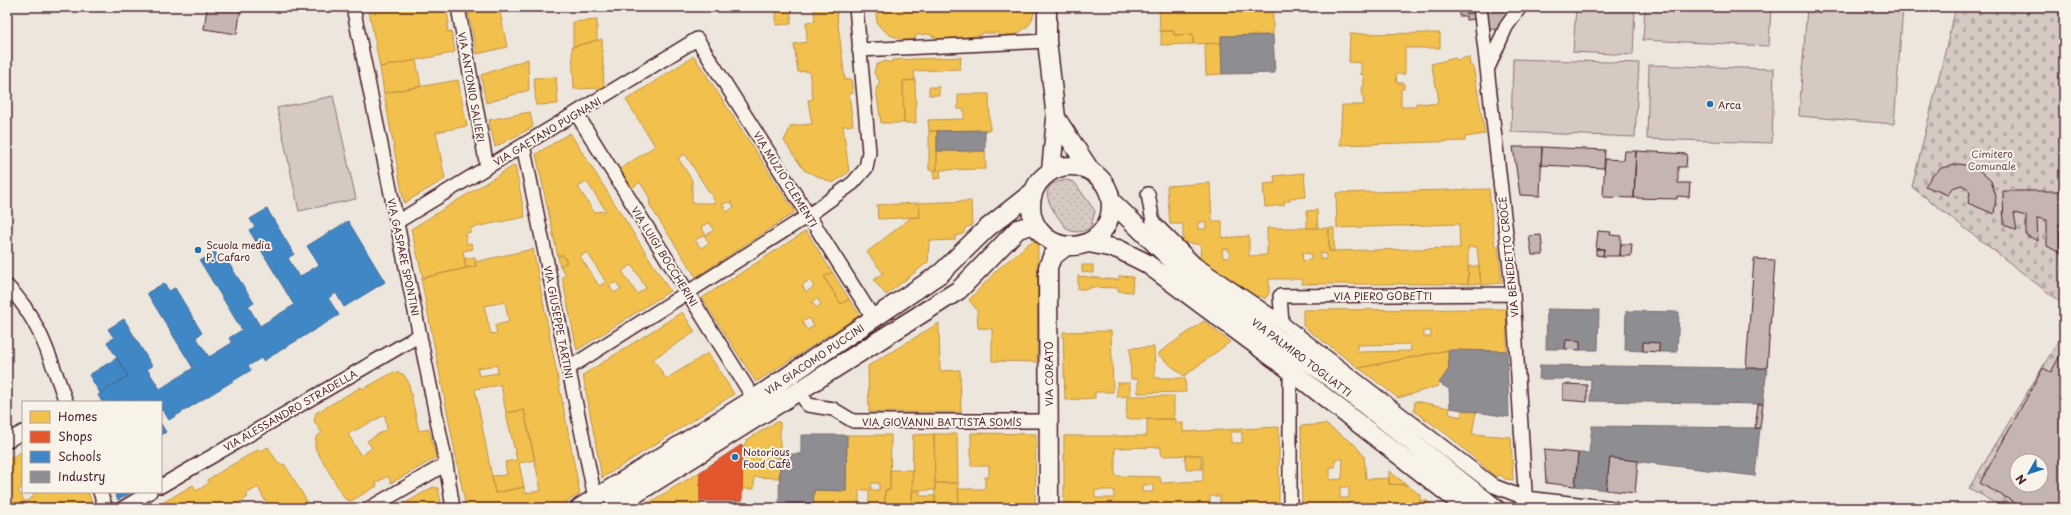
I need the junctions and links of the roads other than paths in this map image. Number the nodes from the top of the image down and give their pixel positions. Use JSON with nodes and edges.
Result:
{"nodes":[{"id":1,"x":353,"y":7,"type":"edge"},
{"id":2,"x":458,"y":7,"type":"edge"},
{"id":3,"x":856,"y":7,"type":"edge"},
{"id":4,"x":1047,"y":7,"type":"edge"},
{"id":5,"x":1480,"y":7,"type":"edge"},
{"id":6,"x":1520,"y":7,"type":"edge"},
{"id":7,"x":697,"y":39,"type":"joint"},
{"id":8,"x":1047,"y":41,"type":"junction"},
{"id":9,"x":859,"y":50,"type":"junction"},
{"id":10,"x":1488,"y":70,"type":"junction"},
{"id":11,"x":576,"y":113,"type":"junction"},
{"id":12,"x":1056,"y":118,"type":"junction"},
{"id":13,"x":523,"y":145,"type":"junction"},
{"id":14,"x":487,"y":167,"type":"junction"},
{"id":15,"x":1090,"y":170,"type":"junction"},
{"id":16,"x":1051,"y":171,"type":"junction"},
{"id":17,"x":1034,"y":191,"type":"junction"},
{"id":18,"x":1148,"y":194,"type":"dead end"},
{"id":19,"x":1112,"y":202,"type":"junction"},
{"id":20,"x":809,"y":215,"type":"junction"},
{"id":21,"x":397,"y":222,"type":"junction"},
{"id":22,"x":1035,"y":224,"type":"junction"},
{"id":23,"x":1089,"y":243,"type":"junction"},
{"id":24,"x":1065,"y":247,"type":"junction"},
{"id":25,"x":7,"y":286,"type":"edge"},
{"id":26,"x":688,"y":293,"type":"junction"},
{"id":27,"x":1513,"y":294,"type":"junction"},
{"id":28,"x":874,"y":319,"type":"junction"},
{"id":29,"x":1282,"y":323,"type":"junction"},
{"id":30,"x":420,"y":335,"type":"junction"},
{"id":31,"x":569,"y":368,"type":"junction"},
{"id":32,"x":1290,"y":370,"type":"junction"},
{"id":33,"x":799,"y":391,"type":"junction"},
{"id":34,"x":754,"y":399,"type":"junction"},
{"id":35,"x":66,"y":401,"type":"edge"},
{"id":36,"x":1048,"y":420,"type":"junction"},
{"id":37,"x":22,"y":433,"type":"edge"},
{"id":38,"x":7,"y":441,"type":"edge"},
{"id":39,"x":446,"y":464,"type":"junction"},
{"id":40,"x":162,"y":485,"type":"edge"},
{"id":41,"x":100,"y":493,"type":"edge"},
{"id":42,"x":148,"y":493,"type":"edge"},
{"id":43,"x":595,"y":498,"type":"junction"},
{"id":44,"x":1526,"y":503,"type":"edge"},
{"id":45,"x":106,"y":508,"type":"edge"},
{"id":46,"x":123,"y":508,"type":"edge"},
{"id":47,"x":370,"y":508,"type":"edge"},
{"id":48,"x":452,"y":508,"type":"edge"},
{"id":49,"x":580,"y":508,"type":"edge"},
{"id":50,"x":613,"y":508,"type":"edge"},
{"id":51,"x":1049,"y":508,"type":"edge"},
{"id":52,"x":1290,"y":508,"type":"edge"},
{"id":53,"x":1467,"y":508,"type":"edge"},
{"id":54,"x":1495,"y":508,"type":"edge"},
{"id":55,"x":1614,"y":508,"type":"edge"}],
"edges":[{"from":1,"to":21,"type":"street","name":"VIA GASPARE SPONTINI"},
{"from":2,"to":14,"type":"street","name":"VIA ANTONIO SALIERI"},
{"from":3,"to":9,"type":"street"},
{"from":4,"to":8,"type":"main road"},
{"from":5,"to":10,"type":"street","name":"VIA BENEDETTO CROCE"},
{"from":6,"to":10,"type":"street"},
{"from":7,"to":11,"type":"street","name":"VIA GAETANO PUGNANI"},
{"from":7,"to":20,"type":"street","name":"VIA MUZIO CLEMENTI"},
{"from":8,"to":9,"type":"street"},
{"from":8,"to":12,"type":"main road"},
{"from":9,"to":20,"type":"street"},
{"from":10,"to":27,"type":"street","name":"VIA BENEDETTO CROCE"},
{"from":11,"to":13,"type":"street","name":"VIA GAETANO PUGNANI"},
{"from":11,"to":26,"type":"street","name":"VIA LUIGI BOCCHERINI"},
{"from":12,"to":15,"type":"main road"},
{"from":12,"to":16,"type":"main road"},
{"from":13,"to":14,"type":"street","name":"VIA GAETANO PUGNANI"},
{"from":13,"to":31,"type":"street","name":"VIA GIUSEPPE TARTINI"},
{"from":14,"to":21,"type":"street","name":"VIA GAETANO PUGNANI"},
{"from":15,"to":16,"type":"main road"},
{"from":15,"to":19,"type":"main road"},
{"from":16,"to":17,"type":"main road"},
{"from":17,"to":22,"type":"main road"},
{"from":17,"to":28,"type":"main road","name":"VIA GIACOMO PUCCINI"},
{"from":18,"to":29,"type":"street"},
{"from":19,"to":23,"type":"main road"},
{"from":19,"to":54,"type":"main road","name":"VIA PALMIRO TOGLIATTI"},
{"from":20,"to":26,"type":"street"},
{"from":20,"to":28,"type":"street","name":"VIA MUZIO CLEMENTI"},
{"from":21,"to":30,"type":"street","name":"VIA GASPARE SPONTINI"},
{"from":22,"to":24,"type":"main road"},
{"from":22,"to":33,"type":"main road","name":"VIA GIACOMO PUCCINI"},
{"from":23,"to":24,"type":"main road"},
{"from":23,"to":32,"type":"main road","name":"VIA PALMIRO TOGLIATTI"},
{"from":24,"to":36,"type":"main road","name":"VIA CORATO"},
{"from":25,"to":35,"type":"street"},
{"from":26,"to":31,"type":"street"},
{"from":26,"to":34,"type":"street","name":"VIA LUIGI BOCCHERINI"},
{"from":27,"to":29,"type":"street","name":"VIA PIERO GOBETTI"},
{"from":27,"to":44,"type":"street","name":"VIA BENEDETTO CROCE"},
{"from":28,"to":34,"type":"main road","name":"VIA GIACOMO PUCCINI"},
{"from":29,"to":44,"type":"street"},
{"from":30,"to":39,"type":"street","name":"VIA GASPARE SPONTINI"},
{"from":30,"to":40,"type":"street","name":"VIA ALESSANDRO STRADELLA"},
{"from":31,"to":43,"type":"street","name":"VIA GIUSEPPE TARTINI"},
{"from":32,"to":52,"type":"street"},
{"from":32,"to":53,"type":"main road","name":"VIA PALMIRO TOGLIATTI"},
{"from":33,"to":36,"type":"street","name":"VIA GIOVANNI BATTISTA SOMIS"},
{"from":33,"to":50,"type":"main road","name":"VIA GIACOMO PUCCINI"},
{"from":34,"to":43,"type":"main road","name":"VIA GIACOMO PUCCINI"},
{"from":36,"to":51,"type":"main road","name":"VIA CORATO"},
{"from":37,"to":38,"type":"street"},
{"from":39,"to":47,"type":"street"},
{"from":39,"to":48,"type":"street","name":"VIA GASPARE SPONTINI"},
{"from":41,"to":45,"type":"street"},
{"from":42,"to":46,"type":"street"},
{"from":43,"to":49,"type":"main road","name":"VIA GIACOMO PUCCINI"},
{"from":44,"to":55,"type":"street"}]}
